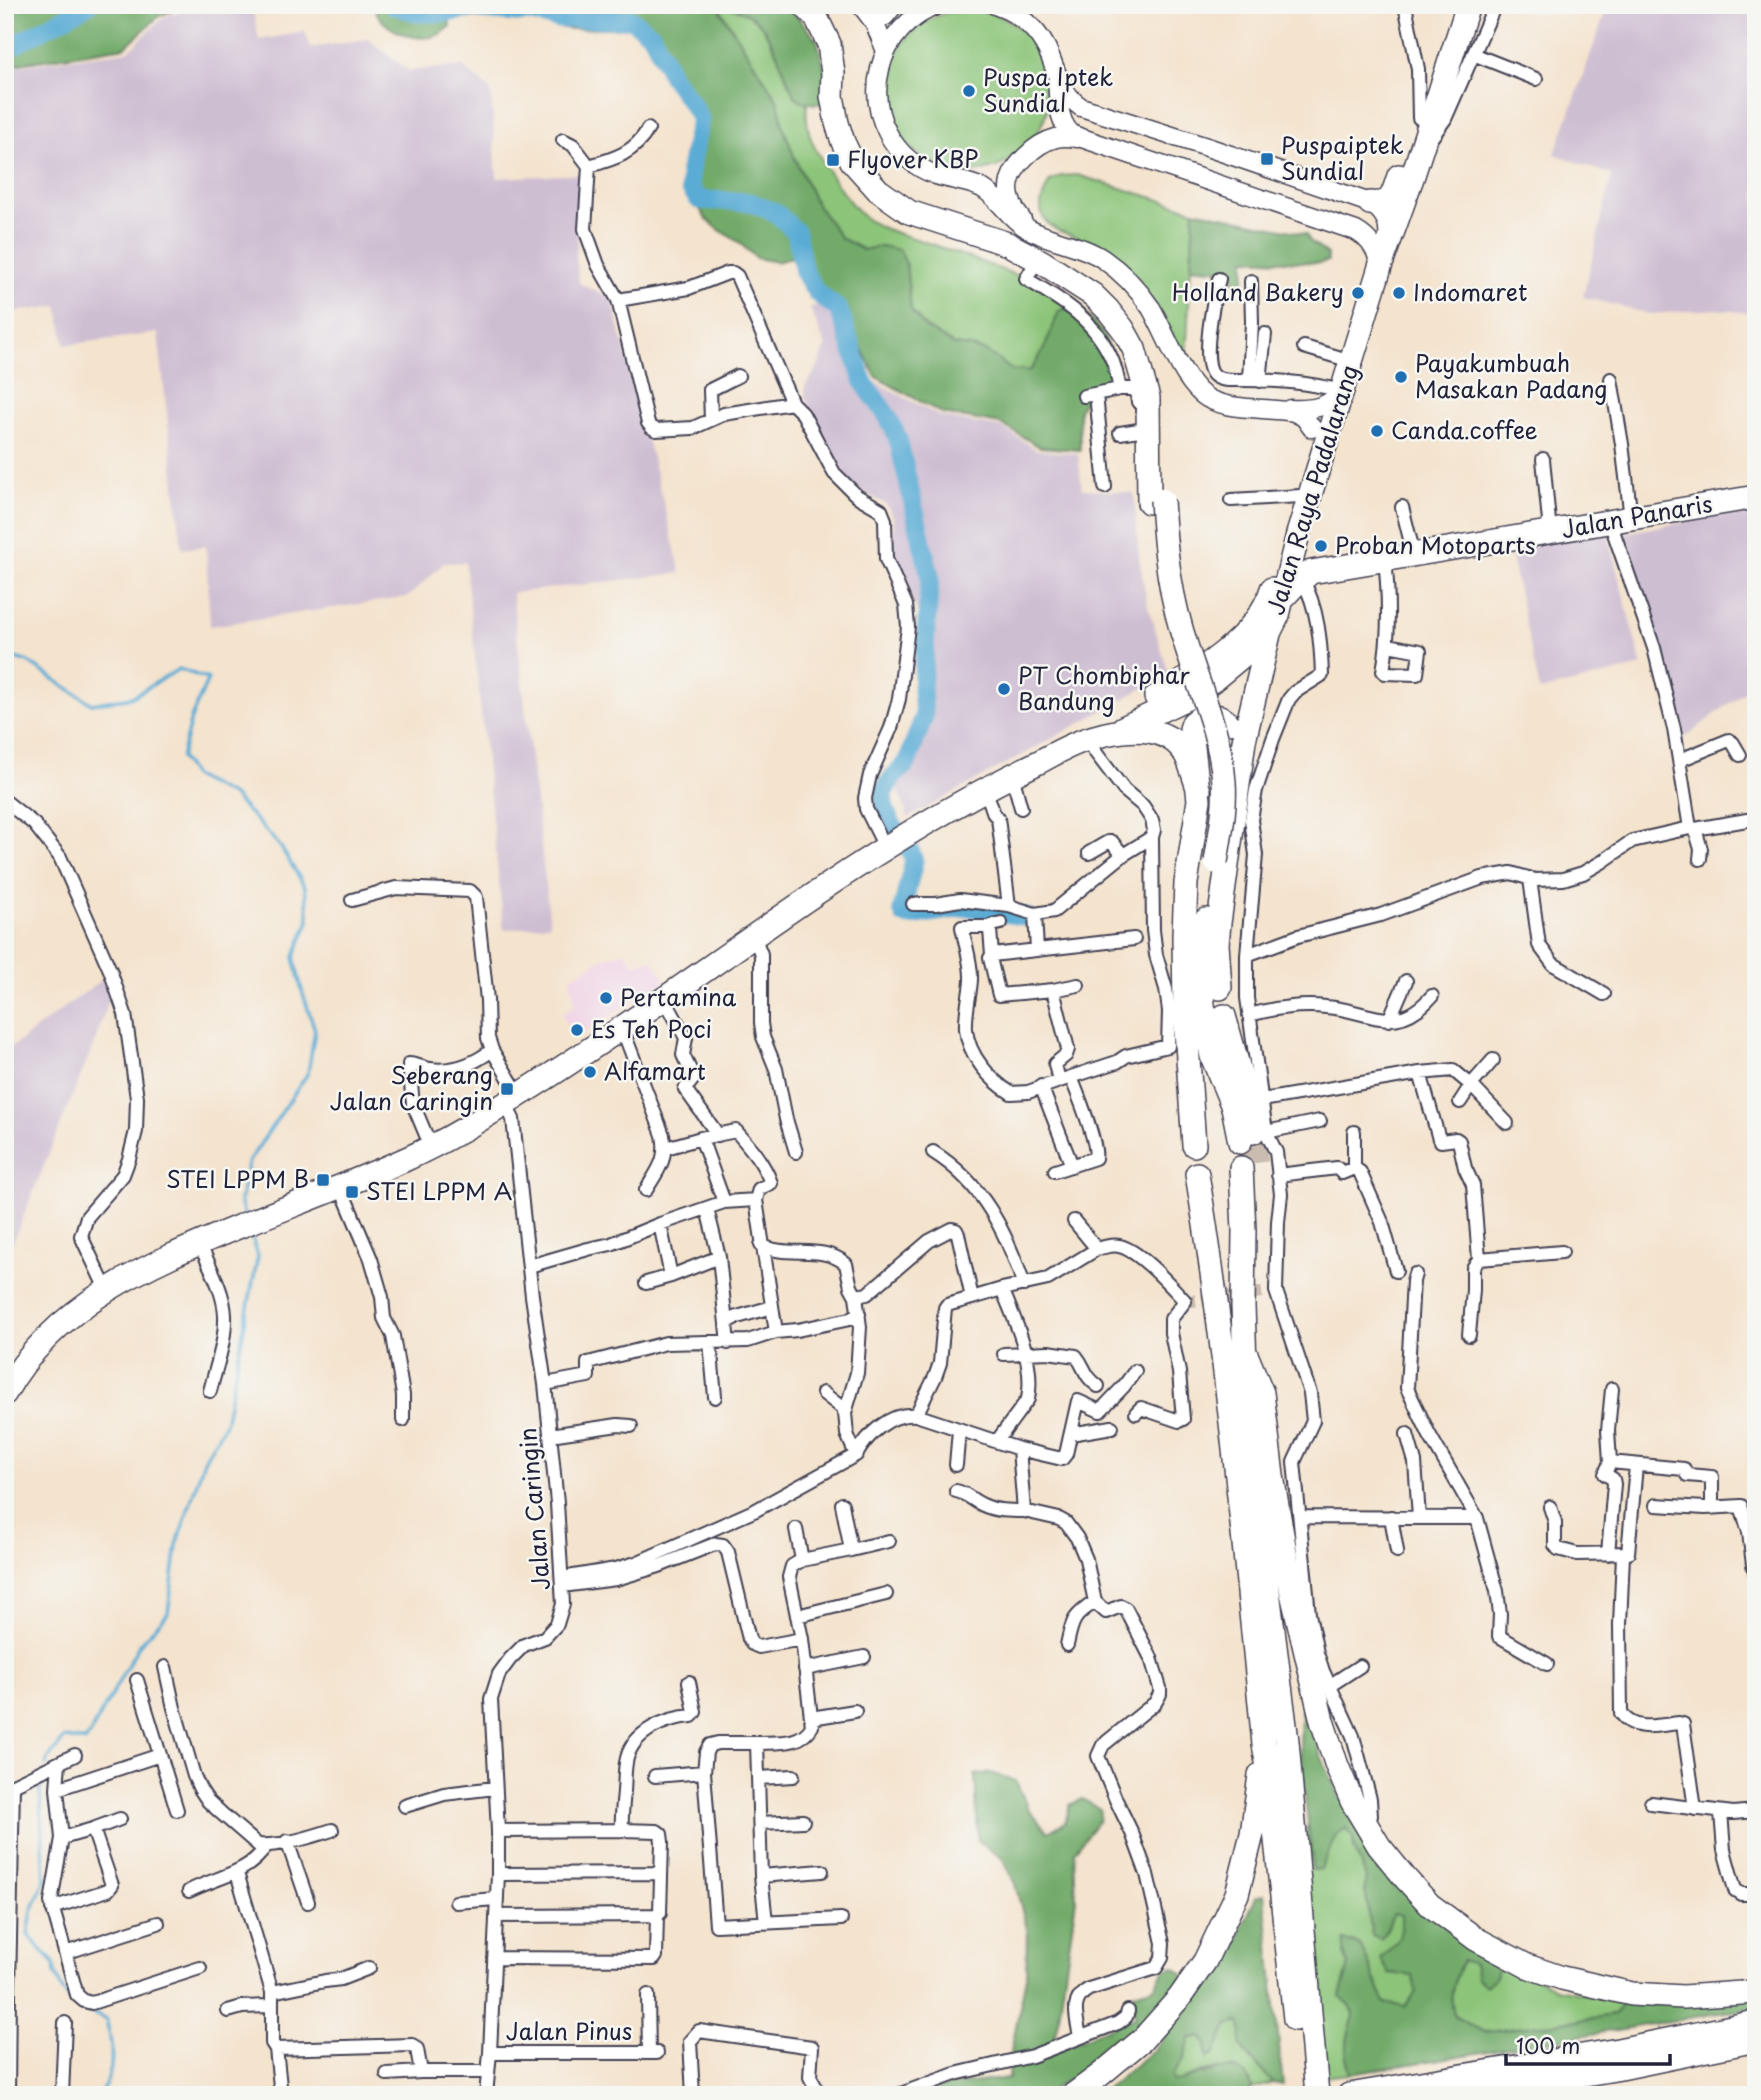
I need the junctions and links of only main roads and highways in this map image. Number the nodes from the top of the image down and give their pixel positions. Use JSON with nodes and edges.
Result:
{"nodes":[{"id":1,"x":804,"y":5,"type":"edge"},
{"id":2,"x":818,"y":5,"type":"edge"},
{"id":3,"x":861,"y":5,"type":"edge"},
{"id":4,"x":894,"y":5,"type":"edge"},
{"id":5,"x":995,"y":5,"type":"edge"},
{"id":6,"x":1457,"y":5,"type":"edge"},
{"id":7,"x":1468,"y":5,"type":"edge"},
{"id":8,"x":930,"y":6,"type":"edge"},
{"id":9,"x":874,"y":22,"type":"junction"},
{"id":10,"x":886,"y":51,"type":"junction"},
{"id":11,"x":1056,"y":74,"type":"junction"},
{"id":12,"x":1082,"y":139,"type":"junction"},
{"id":13,"x":1370,"y":203,"type":"junction"},
{"id":14,"x":1052,"y":238,"type":"junction"},
{"id":15,"x":1384,"y":257,"type":"junction"},
{"id":16,"x":1342,"y":391,"type":"junction"},
{"id":17,"x":1255,"y":407,"type":"junction"},
{"id":18,"x":1312,"y":428,"type":"joint"},
{"id":19,"x":1756,"y":497,"type":"edge"},
{"id":20,"x":1156,"y":501,"type":"junction"},
{"id":21,"x":1295,"y":547,"type":"junction"},
{"id":22,"x":1307,"y":575,"type":"junction"},
{"id":23,"x":1282,"y":599,"type":"junction"},
{"id":24,"x":1270,"y":631,"type":"junction"},
{"id":25,"x":1209,"y":674,"type":"junction"},
{"id":26,"x":1160,"y":703,"type":"junction"},
{"id":27,"x":1228,"y":723,"type":"junction"},
{"id":28,"x":1097,"y":735,"type":"junction"},
{"id":29,"x":1186,"y":757,"type":"junction"},
{"id":30,"x":1199,"y":791,"type":"junction"},
{"id":31,"x":1245,"y":799,"type":"junction"},
{"id":32,"x":1210,"y":862,"type":"junction"},
{"id":33,"x":1184,"y":935,"type":"junction"},
{"id":34,"x":1220,"y":988,"type":"dead end"},
{"id":35,"x":1224,"y":1016,"type":"dead end"},
{"id":36,"x":1194,"y":1145,"type":"dead end"},
{"id":37,"x":1259,"y":1170,"type":"tunnel mouth"},
{"id":38,"x":1197,"y":1174,"type":"dead end"},
{"id":39,"x":1245,"y":1352,"type":"junction"},
{"id":40,"x":5,"y":1393,"type":"edge"},
{"id":41,"x":1264,"y":1744,"type":"junction"},
{"id":42,"x":1756,"y":1992,"type":"edge"},
{"id":43,"x":1756,"y":2022,"type":"edge"},
{"id":44,"x":1756,"y":2040,"type":"edge"},
{"id":45,"x":1358,"y":2093,"type":"edge"},
{"id":46,"x":1073,"y":2095,"type":"edge"},
{"id":47,"x":1303,"y":2095,"type":"edge"},
{"id":48,"x":1317,"y":2095,"type":"edge"},
{"id":49,"x":1461,"y":2095,"type":"edge"}],
"edges":[{"from":1,"to":20,"type":"highway"},
{"from":2,"to":20,"type":"highway"},
{"from":3,"to":9,"type":"main road"},
{"from":4,"to":9,"type":"main road"},
{"from":5,"to":11,"type":"main road"},
{"from":6,"to":13,"type":"highway"},
{"from":7,"to":15,"type":"highway","name":"Jalan Raya Padalarang"},
{"from":8,"to":10,"type":"main road"},
{"from":9,"to":10,"type":"main road"},
{"from":10,"to":14,"type":"main road"},
{"from":11,"to":12,"type":"main road"},
{"from":11,"to":13,"type":"main road"},
{"from":12,"to":14,"type":"main road"},
{"from":12,"to":15,"type":"main road"},
{"from":13,"to":15,"type":"main road","name":"Jalan Raya Padalarang"},
{"from":14,"to":17,"type":"main road"},
{"from":15,"to":16,"type":"highway","name":"Jalan Raya Padalarang"},
{"from":16,"to":17,"type":"main road"},
{"from":16,"to":21,"type":"highway","name":"Jalan Raya Padalarang"},
{"from":17,"to":18,"type":"main road"},
{"from":18,"to":25,"type":"highway","name":"Jalan Raya Padalarang"},
{"from":19,"to":22,"type":"highway","name":"Jalan Panaris"},
{"from":20,"to":32,"type":"highway"},
{"from":21,"to":22,"type":"highway"},
{"from":21,"to":23,"type":"highway","name":"Jalan Raya Padalarang"},
{"from":22,"to":23,"type":"highway"},
{"from":23,"to":24,"type":"highway","name":"Jalan Raya Padalarang"},
{"from":24,"to":25,"type":"highway","name":"Jalan Raya Padalarang"},
{"from":24,"to":31,"type":"highway"},
{"from":25,"to":26,"type":"highway","name":"Jalan Raya Padalarang"},
{"from":25,"to":27,"type":"highway"},
{"from":26,"to":28,"type":"highway","name":"Jalan Raya Padalarang"},
{"from":26,"to":29,"type":"highway"},
{"from":27,"to":30,"type":"highway"},
{"from":27,"to":31,"type":"highway"},
{"from":28,"to":29,"type":"highway"},
{"from":28,"to":40,"type":"highway","name":"Jalan Raya Padalarang"},
{"from":29,"to":30,"type":"highway"},
{"from":30,"to":33,"type":"highway"},
{"from":31,"to":34,"type":"highway"},
{"from":32,"to":33,"type":"highway"},
{"from":32,"to":35,"type":"highway"},
{"from":33,"to":36,"type":"highway"},
{"from":37,"to":39,"type":"highway"},
{"from":38,"to":41,"type":"highway"},
{"from":39,"to":42,"type":"highway"},
{"from":39,"to":48,"type":"highway"},
{"from":41,"to":46,"type":"highway"},
{"from":41,"to":47,"type":"highway"},
{"from":43,"to":45,"type":"highway"},
{"from":44,"to":49,"type":"highway"}]}
